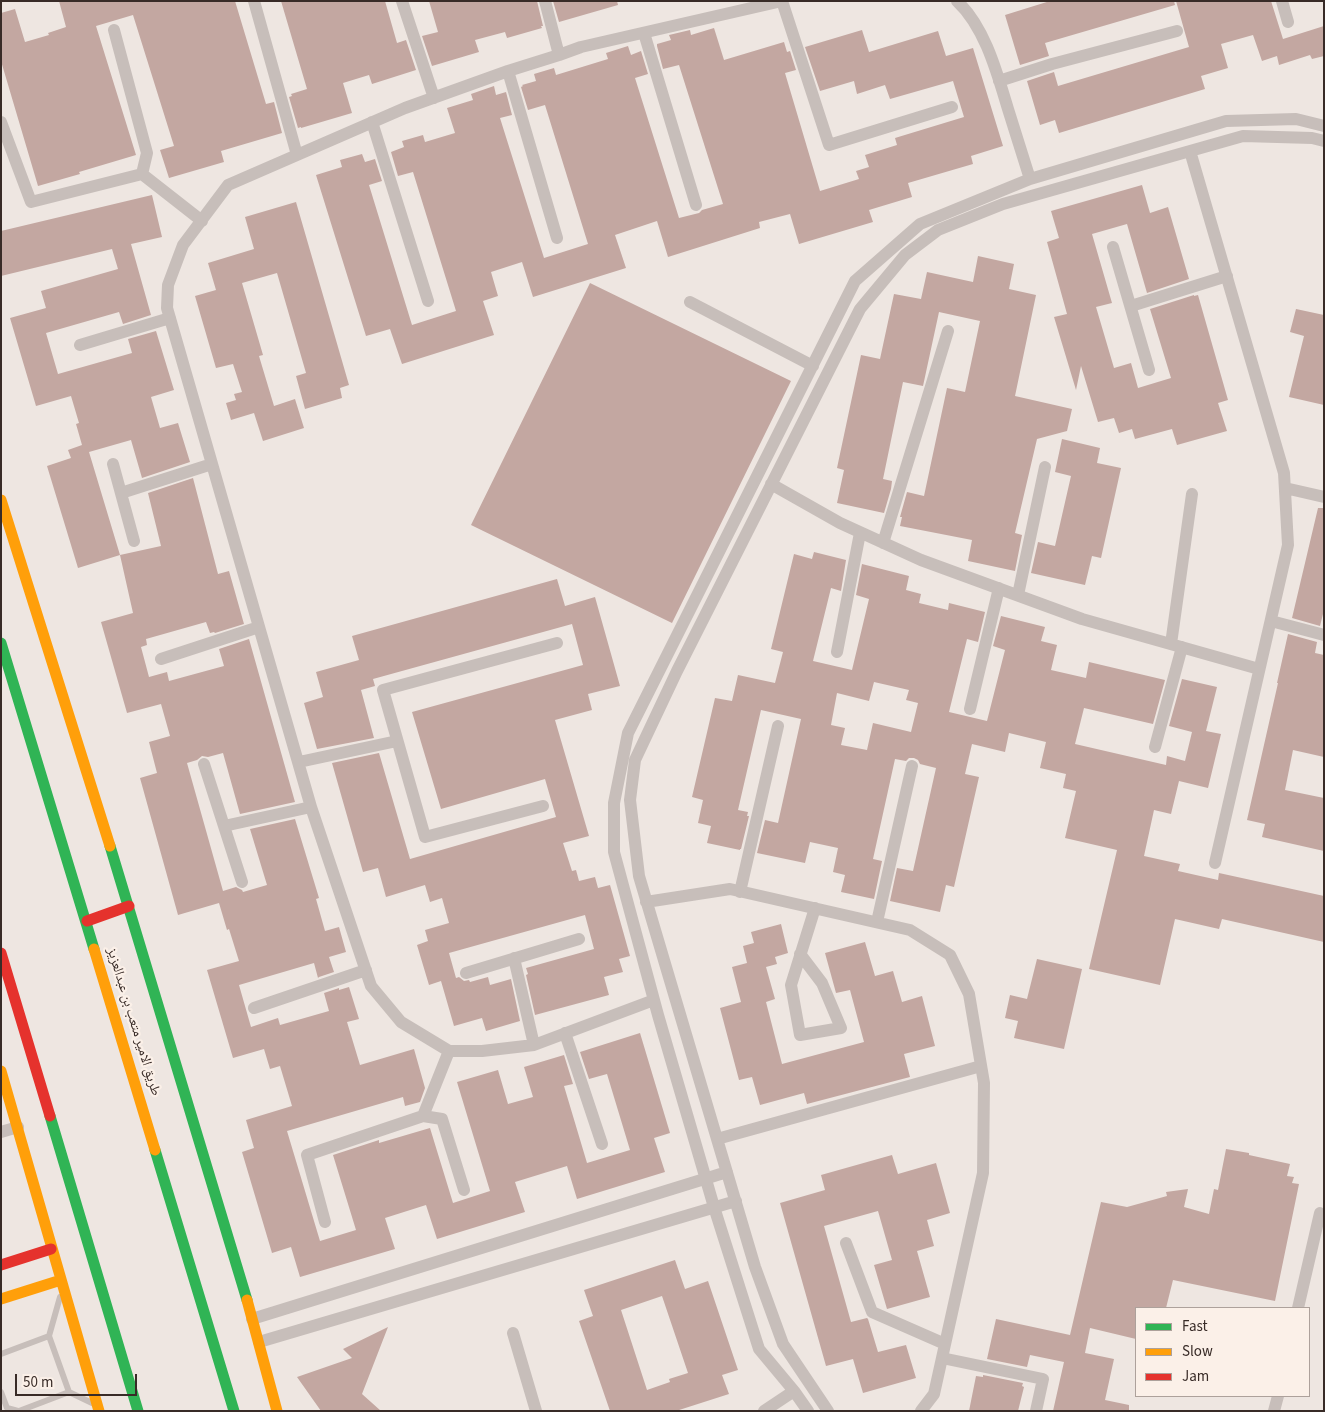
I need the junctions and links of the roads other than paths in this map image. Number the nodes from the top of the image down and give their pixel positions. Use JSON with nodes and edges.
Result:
{"nodes":[{"id":1,"x":254,"y":1,"type":"edge"},
{"id":2,"x":402,"y":1,"type":"edge"},
{"id":3,"x":544,"y":1,"type":"edge"},
{"id":4,"x":782,"y":1,"type":"edge"},
{"id":5,"x":957,"y":1,"type":"edge"},
{"id":6,"x":1282,"y":1,"type":"edge"},
{"id":7,"x":1288,"y":22,"type":"dead end"},
{"id":8,"x":114,"y":30,"type":"dead end"},
{"id":9,"x":1177,"y":31,"type":"dead end"},
{"id":10,"x":644,"y":33,"type":"junction"},
{"id":11,"x":559,"y":55,"type":"junction"},
{"id":12,"x":508,"y":71,"type":"junction"},
{"id":13,"x":999,"y":81,"type":"junction"},
{"id":14,"x":434,"y":98,"type":"junction"},
{"id":15,"x":952,"y":107,"type":"dead end"},
{"id":16,"x":1,"y":122,"type":"edge"},
{"id":17,"x":372,"y":122,"type":"junction"},
{"id":18,"x":1324,"y":126,"type":"edge"},
{"id":19,"x":1324,"y":141,"type":"edge"},
{"id":20,"x":1190,"y":151,"type":"junction"},
{"id":21,"x":297,"y":155,"type":"junction"},
{"id":22,"x":142,"y":174,"type":"junction"},
{"id":23,"x":1030,"y":179,"type":"junction"},
{"id":24,"x":696,"y":205,"type":"dead end"},
{"id":25,"x":202,"y":221,"type":"junction"},
{"id":26,"x":557,"y":238,"type":"dead end"},
{"id":27,"x":1113,"y":247,"type":"dead end"},
{"id":28,"x":1227,"y":276,"type":"junction"},
{"id":29,"x":428,"y":301,"type":"dead end"},
{"id":30,"x":690,"y":302,"type":"dead end"},
{"id":31,"x":1131,"y":306,"type":"junction"},
{"id":32,"x":170,"y":318,"type":"junction"},
{"id":33,"x":948,"y":331,"type":"dead end"},
{"id":34,"x":80,"y":346,"type":"dead end"},
{"id":35,"x":813,"y":366,"type":"junction"},
{"id":36,"x":1149,"y":370,"type":"dead end"},
{"id":37,"x":113,"y":464,"type":"dead end"},
{"id":38,"x":212,"y":464,"type":"junction"},
{"id":39,"x":1045,"y":467,"type":"dead end"},
{"id":40,"x":772,"y":484,"type":"junction"},
{"id":41,"x":1285,"y":488,"type":"junction"},
{"id":42,"x":121,"y":493,"type":"junction"},
{"id":43,"x":1192,"y":494,"type":"dead end"},
{"id":44,"x":1324,"y":497,"type":"edge"},
{"id":45,"x":1,"y":500,"type":"edge"},
{"id":46,"x":860,"y":533,"type":"junction"},
{"id":47,"x":134,"y":541,"type":"dead end"},
{"id":48,"x":883,"y":543,"type":"junction"},
{"id":49,"x":999,"y":588,"type":"junction"},
{"id":50,"x":1018,"y":595,"type":"junction"},
{"id":51,"x":1270,"y":621,"type":"junction"},
{"id":52,"x":259,"y":627,"type":"junction"},
{"id":53,"x":1324,"y":635,"type":"edge"},
{"id":54,"x":1,"y":642,"type":"edge"},
{"id":55,"x":557,"y":643,"type":"dead end"},
{"id":56,"x":1177,"y":646,"type":"junction"},
{"id":57,"x":837,"y":652,"type":"dead end"},
{"id":58,"x":161,"y":660,"type":"dead end"},
{"id":59,"x":1259,"y":670,"type":"junction"},
{"id":60,"x":970,"y":709,"type":"dead end"},
{"id":61,"x":778,"y":726,"type":"dead end"},
{"id":62,"x":397,"y":741,"type":"junction"},
{"id":63,"x":1154,"y":747,"type":"dead end"},
{"id":64,"x":298,"y":762,"type":"junction"},
{"id":65,"x":204,"y":764,"type":"dead end"},
{"id":66,"x":912,"y":766,"type":"dead end"},
{"id":67,"x":543,"y":806,"type":"dead end"},
{"id":68,"x":312,"y":807,"type":"junction"},
{"id":69,"x":224,"y":826,"type":"junction"},
{"id":70,"x":1215,"y":863,"type":"dead end"},
{"id":71,"x":242,"y":882,"type":"dead end"},
{"id":72,"x":740,"y":892,"type":"junction"},
{"id":73,"x":646,"y":902,"type":"junction"},
{"id":74,"x":129,"y":906,"type":"junction"},
{"id":75,"x":815,"y":908,"type":"junction"},
{"id":76,"x":86,"y":921,"type":"junction"},
{"id":77,"x":877,"y":922,"type":"junction"},
{"id":78,"x":579,"y":939,"type":"dead end"},
{"id":79,"x":1,"y":953,"type":"edge"},
{"id":80,"x":800,"y":954,"type":"junction"},
{"id":81,"x":514,"y":958,"type":"junction"},
{"id":82,"x":366,"y":970,"type":"junction"},
{"id":83,"x":466,"y":973,"type":"dead end"},
{"id":84,"x":654,"y":1000,"type":"junction"},
{"id":85,"x":254,"y":1008,"type":"dead end"},
{"id":86,"x":565,"y":1033,"type":"junction"},
{"id":87,"x":534,"y":1045,"type":"junction"},
{"id":88,"x":449,"y":1051,"type":"junction"},
{"id":89,"x":981,"y":1066,"type":"junction"},
{"id":90,"x":1,"y":1071,"type":"edge"},
{"id":91,"x":423,"y":1116,"type":"junction"},
{"id":92,"x":18,"y":1127,"type":"junction"},
{"id":93,"x":1,"y":1132,"type":"edge"},
{"id":94,"x":717,"y":1139,"type":"junction"},
{"id":95,"x":602,"y":1144,"type":"dead end"},
{"id":96,"x":727,"y":1172,"type":"junction"},
{"id":97,"x":706,"y":1178,"type":"junction"},
{"id":98,"x":464,"y":1190,"type":"dead end"},
{"id":99,"x":736,"y":1201,"type":"junction"},
{"id":100,"x":714,"y":1207,"type":"junction"},
{"id":101,"x":1320,"y":1213,"type":"dead end"},
{"id":102,"x":325,"y":1222,"type":"dead end"},
{"id":103,"x":846,"y":1243,"type":"dead end"},
{"id":104,"x":51,"y":1249,"type":"junction"},
{"id":105,"x":1,"y":1264,"type":"edge"},
{"id":106,"x":62,"y":1285,"type":"junction"},
{"id":107,"x":1,"y":1299,"type":"edge"},
{"id":108,"x":1298,"y":1307,"type":"edge"},
{"id":109,"x":252,"y":1319,"type":"junction"},
{"id":110,"x":513,"y":1333,"type":"dead end"},
{"id":111,"x":49,"y":1336,"type":"junction"},
{"id":112,"x":259,"y":1342,"type":"junction"},
{"id":113,"x":945,"y":1344,"type":"junction"},
{"id":114,"x":1,"y":1354,"type":"edge"},
{"id":115,"x":942,"y":1358,"type":"junction"},
{"id":116,"x":794,"y":1391,"type":"junction"},
{"id":117,"x":1,"y":1392,"type":"edge"},
{"id":118,"x":69,"y":1392,"type":"junction"},
{"id":119,"x":1278,"y":1397,"type":"edge"},
{"id":120,"x":98,"y":1408,"type":"edge"},
{"id":121,"x":19,"y":1411,"type":"edge"},
{"id":122,"x":138,"y":1411,"type":"edge"},
{"id":123,"x":234,"y":1411,"type":"edge"},
{"id":124,"x":277,"y":1411,"type":"edge"},
{"id":125,"x":536,"y":1411,"type":"edge"},
{"id":126,"x":764,"y":1411,"type":"edge"},
{"id":127,"x":808,"y":1411,"type":"edge"},
{"id":128,"x":828,"y":1411,"type":"edge"},
{"id":129,"x":920,"y":1411,"type":"edge"},
{"id":130,"x":1036,"y":1411,"type":"edge"},
{"id":131,"x":1274,"y":1411,"type":"edge"}],
"edges":[{"from":1,"to":21,"type":"street"},
{"from":2,"to":14,"type":"street"},
{"from":3,"to":11,"type":"street"},
{"from":4,"to":10,"type":"street"},
{"from":4,"to":15,"type":"street"},
{"from":5,"to":13,"type":"street"},
{"from":6,"to":7,"type":"street"},
{"from":8,"to":22,"type":"street"},
{"from":9,"to":13,"type":"street"},
{"from":10,"to":11,"type":"street"},
{"from":10,"to":24,"type":"street"},
{"from":11,"to":12,"type":"street"},
{"from":12,"to":14,"type":"street"},
{"from":12,"to":26,"type":"street"},
{"from":13,"to":23,"type":"street"},
{"from":14,"to":17,"type":"street"},
{"from":16,"to":22,"type":"street"},
{"from":17,"to":21,"type":"street"},
{"from":17,"to":29,"type":"street"},
{"from":18,"to":23,"type":"street"},
{"from":19,"to":20,"type":"street"},
{"from":20,"to":28,"type":"street"},
{"from":20,"to":40,"type":"street"},
{"from":21,"to":25,"type":"street"},
{"from":22,"to":25,"type":"street"},
{"from":23,"to":35,"type":"street"},
{"from":25,"to":32,"type":"street"},
{"from":27,"to":31,"type":"street"},
{"from":28,"to":31,"type":"street"},
{"from":28,"to":41,"type":"street"},
{"from":30,"to":35,"type":"street"},
{"from":31,"to":36,"type":"street"},
{"from":32,"to":34,"type":"street"},
{"from":32,"to":38,"type":"street"},
{"from":33,"to":48,"type":"street"},
{"from":35,"to":84,"type":"street"},
{"from":37,"to":42,"type":"street"},
{"from":38,"to":42,"type":"street"},
{"from":38,"to":52,"type":"street"},
{"from":39,"to":50,"type":"street"},
{"from":40,"to":46,"type":"street"},
{"from":40,"to":73,"type":"street"},
{"from":41,"to":44,"type":"street"},
{"from":41,"to":51,"type":"street"},
{"from":42,"to":47,"type":"street"},
{"from":43,"to":56,"type":"street"},
{"from":45,"to":74,"type":"street"},
{"from":46,"to":48,"type":"street"},
{"from":46,"to":57,"type":"street"},
{"from":48,"to":49,"type":"street"},
{"from":49,"to":50,"type":"street"},
{"from":49,"to":60,"type":"street"},
{"from":50,"to":56,"type":"street"},
{"from":51,"to":53,"type":"street"},
{"from":51,"to":59,"type":"street"},
{"from":52,"to":58,"type":"street"},
{"from":52,"to":64,"type":"street"},
{"from":54,"to":76,"type":"street","name":"طريق الامير متعب بن عبدالعزيز"},
{"from":55,"to":62,"type":"street"},
{"from":56,"to":59,"type":"street"},
{"from":56,"to":63,"type":"street"},
{"from":59,"to":70,"type":"street"},
{"from":61,"to":72,"type":"street"},
{"from":62,"to":64,"type":"street"},
{"from":62,"to":67,"type":"street"},
{"from":64,"to":68,"type":"street"},
{"from":65,"to":69,"type":"street"},
{"from":66,"to":77,"type":"street"},
{"from":68,"to":69,"type":"street"},
{"from":68,"to":82,"type":"street"},
{"from":69,"to":71,"type":"street"},
{"from":72,"to":73,"type":"street"},
{"from":72,"to":75,"type":"street"},
{"from":73,"to":94,"type":"street"},
{"from":74,"to":76,"type":"street"},
{"from":74,"to":109,"type":"street"},
{"from":75,"to":77,"type":"street"},
{"from":75,"to":80,"type":"street"},
{"from":76,"to":123,"type":"street","name":"طريق الامير متعب بن عبدالعزيز"},
{"from":77,"to":89,"type":"street"},
{"from":78,"to":81,"type":"street"},
{"from":79,"to":122,"type":"street"},
{"from":80,"to":80,"type":"street"},
{"from":81,"to":83,"type":"street"},
{"from":81,"to":87,"type":"street"},
{"from":82,"to":85,"type":"street"},
{"from":82,"to":88,"type":"street"},
{"from":84,"to":86,"type":"street"},
{"from":84,"to":97,"type":"street"},
{"from":86,"to":87,"type":"street"},
{"from":86,"to":95,"type":"street"},
{"from":87,"to":88,"type":"street"},
{"from":88,"to":91,"type":"street"},
{"from":89,"to":94,"type":"street"},
{"from":89,"to":113,"type":"street"},
{"from":90,"to":92,"type":"street"},
{"from":91,"to":98,"type":"street"},
{"from":91,"to":102,"type":"street"},
{"from":92,"to":93,"type":"street"},
{"from":92,"to":104,"type":"street"},
{"from":94,"to":96,"type":"street"},
{"from":96,"to":97,"type":"street"},
{"from":96,"to":99,"type":"street"},
{"from":97,"to":100,"type":"street"},
{"from":97,"to":109,"type":"street"},
{"from":99,"to":100,"type":"street"},
{"from":99,"to":128,"type":"street"},
{"from":100,"to":112,"type":"street"},
{"from":100,"to":116,"type":"street"},
{"from":101,"to":108,"type":"street"},
{"from":103,"to":113,"type":"street"},
{"from":104,"to":105,"type":"street"},
{"from":104,"to":106,"type":"street"},
{"from":106,"to":107,"type":"street"},
{"from":106,"to":111,"type":"lane"},
{"from":106,"to":120,"type":"street"},
{"from":109,"to":112,"type":"street"},
{"from":110,"to":125,"type":"street"},
{"from":111,"to":114,"type":"lane"},
{"from":111,"to":118,"type":"lane"},
{"from":112,"to":124,"type":"street"},
{"from":113,"to":115,"type":"street"},
{"from":115,"to":129,"type":"street"},
{"from":115,"to":130,"type":"street"},
{"from":116,"to":126,"type":"street"},
{"from":116,"to":127,"type":"street"},
{"from":117,"to":121,"type":"lane"},
{"from":118,"to":120,"type":"lane"},
{"from":118,"to":121,"type":"lane"},
{"from":119,"to":131,"type":"street"}]}
